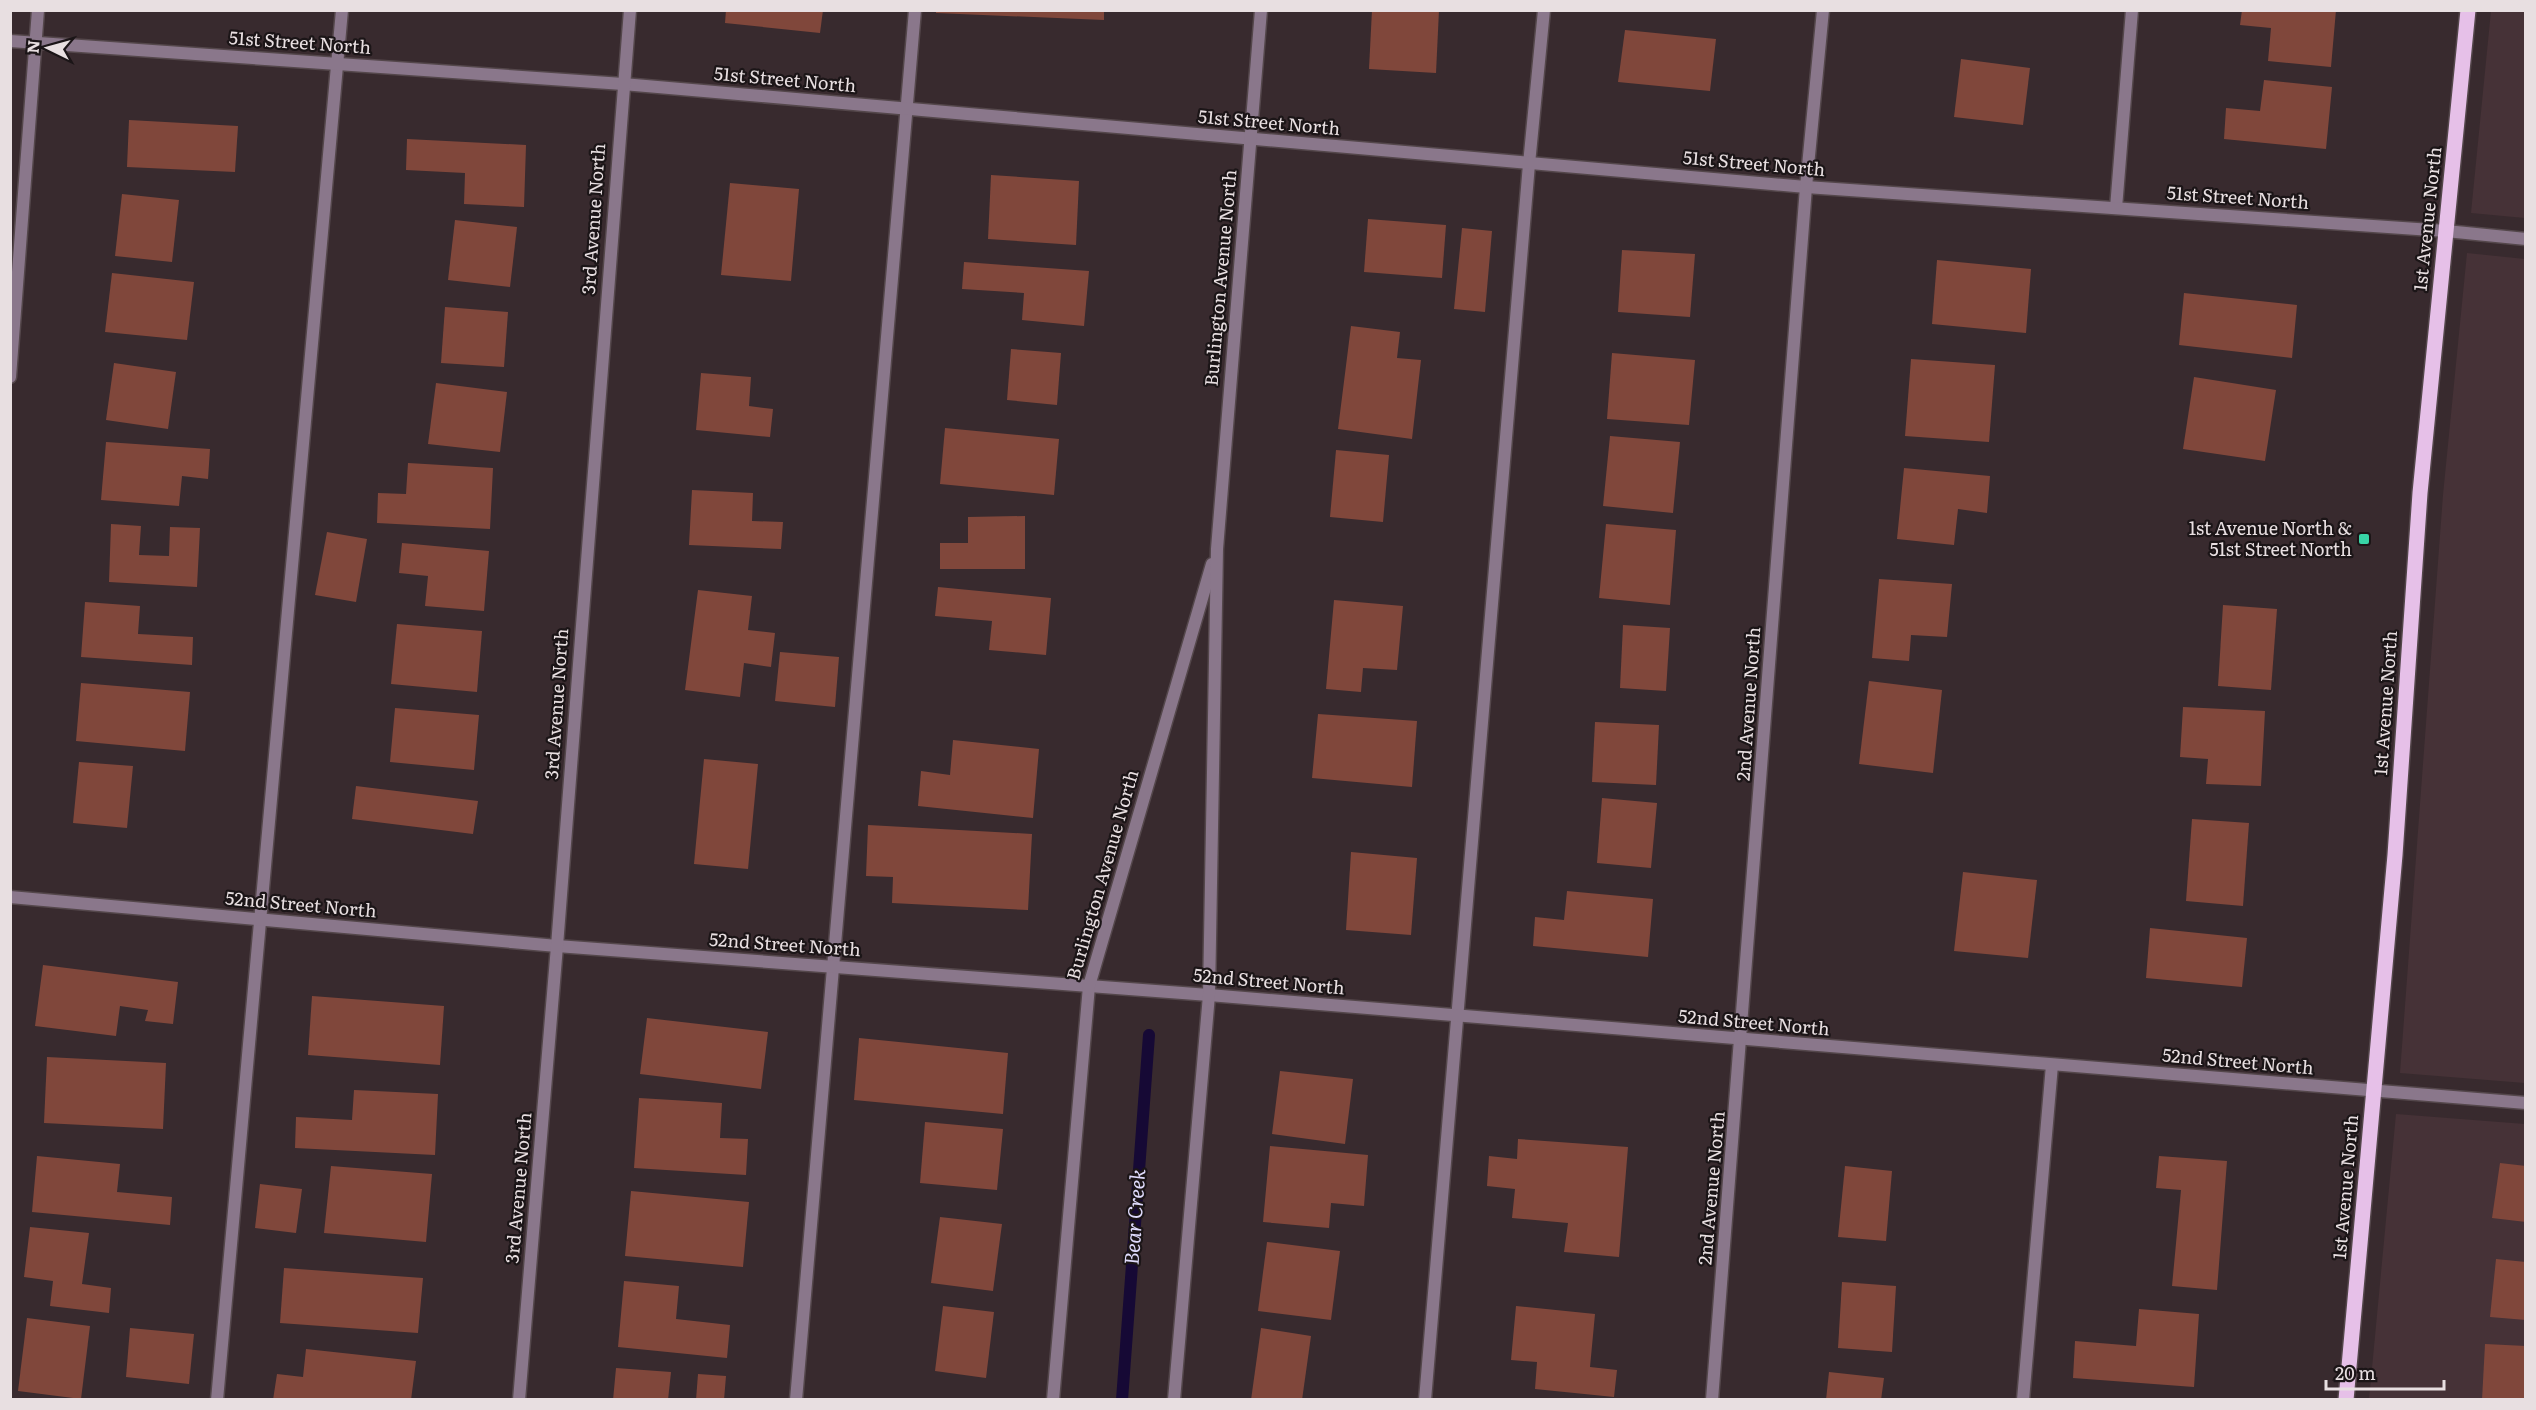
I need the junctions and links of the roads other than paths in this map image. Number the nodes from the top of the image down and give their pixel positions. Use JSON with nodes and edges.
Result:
{"nodes":[{"id":1,"x":38,"y":10,"type":"edge"},
{"id":2,"x":342,"y":10,"type":"edge"},
{"id":3,"x":630,"y":10,"type":"edge"},
{"id":4,"x":915,"y":10,"type":"edge"},
{"id":5,"x":1261,"y":10,"type":"edge"},
{"id":6,"x":1544,"y":10,"type":"edge"},
{"id":7,"x":1823,"y":10,"type":"edge"},
{"id":8,"x":2132,"y":10,"type":"edge"},
{"id":9,"x":2468,"y":10,"type":"edge"},
{"id":10,"x":10,"y":41,"type":"edge"},
{"id":11,"x":35,"y":43,"type":"junction"},
{"id":12,"x":337,"y":64,"type":"junction"},
{"id":13,"x":623,"y":84,"type":"junction"},
{"id":14,"x":906,"y":109,"type":"junction"},
{"id":15,"x":1250,"y":140,"type":"junction"},
{"id":16,"x":1529,"y":164,"type":"junction"},
{"id":17,"x":1806,"y":187,"type":"junction"},
{"id":18,"x":2116,"y":208,"type":"junction"},
{"id":19,"x":2446,"y":231,"type":"junction"},
{"id":20,"x":2526,"y":238,"type":"edge"},
{"id":21,"x":10,"y":377,"type":"edge"},
{"id":22,"x":1217,"y":549,"type":"junction"},
{"id":23,"x":10,"y":897,"type":"edge"},
{"id":24,"x":260,"y":920,"type":"junction"},
{"id":25,"x":557,"y":946,"type":"junction"},
{"id":26,"x":833,"y":967,"type":"junction"},
{"id":27,"x":1089,"y":986,"type":"junction"},
{"id":28,"x":1209,"y":995,"type":"junction"},
{"id":29,"x":1456,"y":1016,"type":"junction"},
{"id":30,"x":1742,"y":1041,"type":"junction"},
{"id":31,"x":2052,"y":1065,"type":"junction"},
{"id":32,"x":2375,"y":1091,"type":"junction"},
{"id":33,"x":2526,"y":1103,"type":"edge"},
{"id":34,"x":217,"y":1400,"type":"edge"},
{"id":35,"x":519,"y":1400,"type":"edge"},
{"id":36,"x":796,"y":1400,"type":"edge"},
{"id":37,"x":1053,"y":1400,"type":"edge"},
{"id":38,"x":1174,"y":1400,"type":"edge"},
{"id":39,"x":1425,"y":1400,"type":"edge"},
{"id":40,"x":1712,"y":1400,"type":"edge"},
{"id":41,"x":2023,"y":1400,"type":"edge"},
{"id":42,"x":2346,"y":1400,"type":"edge"}],
"edges":[{"from":1,"to":11,"type":"street"},
{"from":2,"to":12,"type":"street"},
{"from":3,"to":13,"type":"street","name":"3rd Avenue North"},
{"from":4,"to":14,"type":"street"},
{"from":5,"to":15,"type":"street","name":"Burlington Avenue North"},
{"from":6,"to":16,"type":"street"},
{"from":7,"to":17,"type":"street","name":"2nd Avenue North"},
{"from":8,"to":18,"type":"street"},
{"from":9,"to":19,"type":"main road","name":"1st Avenue North"},
{"from":10,"to":11,"type":"street","name":"51st Street North"},
{"from":11,"to":12,"type":"street","name":"51st Street North"},
{"from":11,"to":21,"type":"street"},
{"from":12,"to":13,"type":"street","name":"51st Street North"},
{"from":12,"to":24,"type":"street"},
{"from":13,"to":14,"type":"street","name":"51st Street North"},
{"from":13,"to":25,"type":"street","name":"3rd Avenue North"},
{"from":14,"to":15,"type":"street","name":"51st Street North"},
{"from":14,"to":26,"type":"street"},
{"from":15,"to":16,"type":"street","name":"51st Street North"},
{"from":15,"to":22,"type":"street","name":"Burlington Avenue North"},
{"from":16,"to":17,"type":"street","name":"51st Street North"},
{"from":16,"to":29,"type":"street"},
{"from":17,"to":18,"type":"street","name":"51st Street North"},
{"from":17,"to":30,"type":"street","name":"2nd Avenue North"},
{"from":18,"to":19,"type":"street","name":"51st Street North"},
{"from":19,"to":20,"type":"street","name":"51st Street North"},
{"from":19,"to":32,"type":"main road","name":"1st Avenue North"},
{"from":22,"to":27,"type":"street","name":"Burlington Avenue North"},
{"from":22,"to":28,"type":"street","name":"Burlington Avenue North"},
{"from":23,"to":24,"type":"street","name":"52nd Street North"},
{"from":24,"to":25,"type":"street","name":"52nd Street North"},
{"from":24,"to":34,"type":"street"},
{"from":25,"to":26,"type":"street","name":"52nd Street North"},
{"from":25,"to":35,"type":"street","name":"3rd Avenue North"},
{"from":26,"to":27,"type":"street","name":"52nd Street North"},
{"from":26,"to":36,"type":"street"},
{"from":27,"to":28,"type":"street","name":"52nd Street North"},
{"from":27,"to":37,"type":"street","name":"Burlington Avenue North"},
{"from":28,"to":29,"type":"street","name":"52nd Street North"},
{"from":28,"to":38,"type":"street","name":"Burlington Avenue North"},
{"from":29,"to":30,"type":"street","name":"52nd Street North"},
{"from":29,"to":39,"type":"street"},
{"from":30,"to":31,"type":"street","name":"52nd Street North"},
{"from":30,"to":40,"type":"street","name":"2nd Avenue North"},
{"from":31,"to":32,"type":"street","name":"52nd Street North"},
{"from":31,"to":41,"type":"street"},
{"from":32,"to":33,"type":"street","name":"52nd Street North"},
{"from":32,"to":42,"type":"main road","name":"1st Avenue North"}]}
